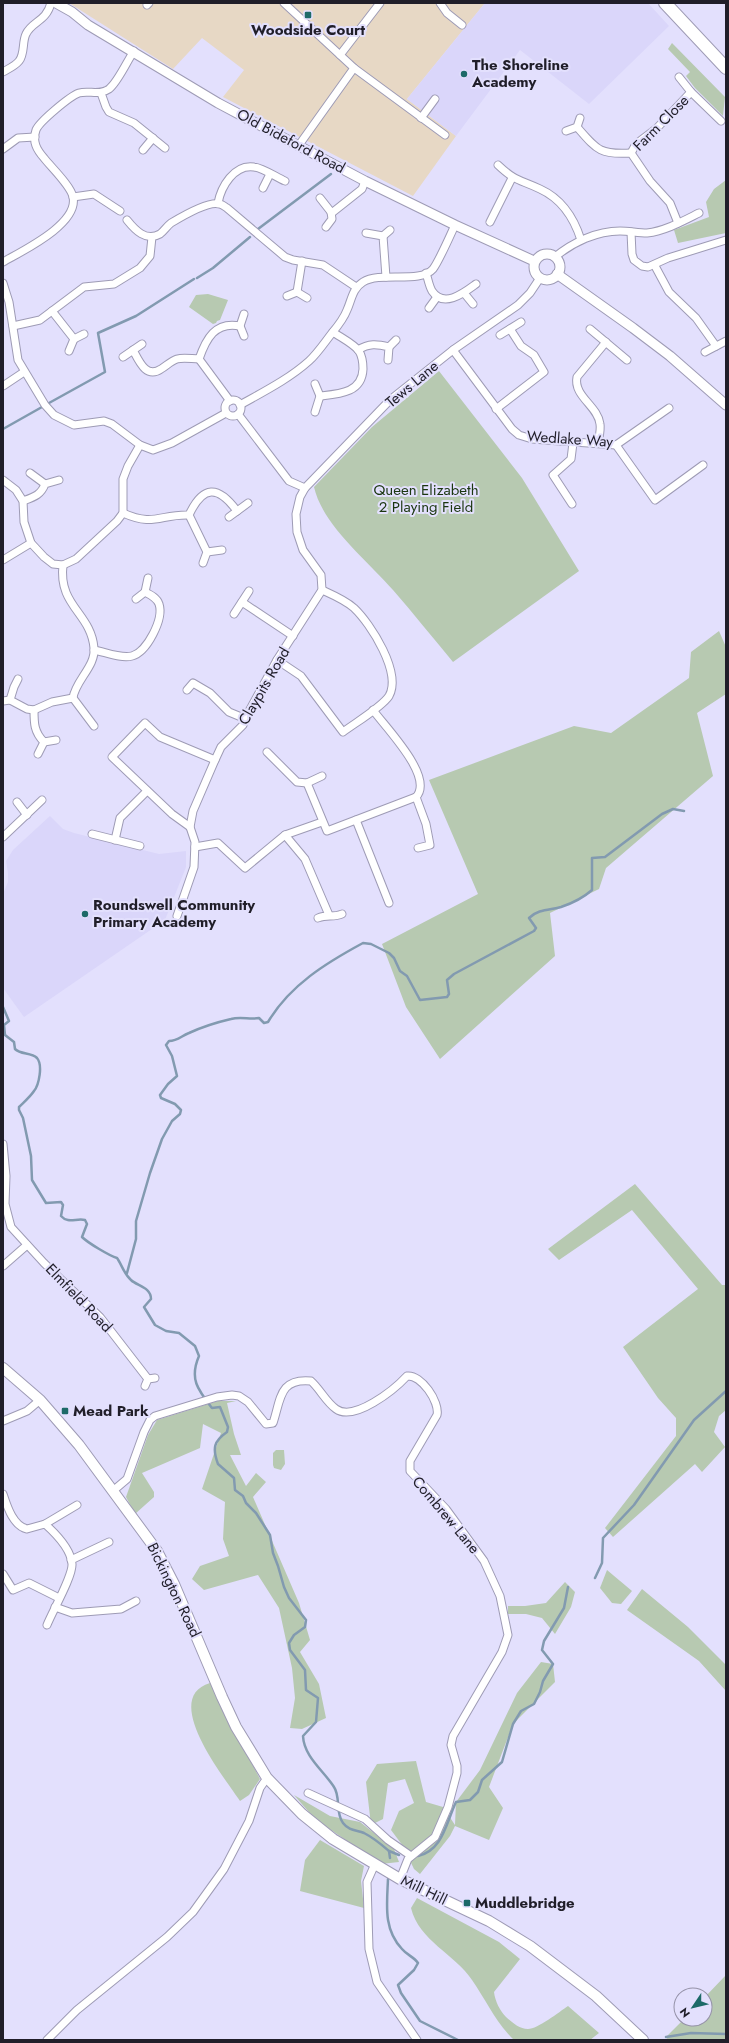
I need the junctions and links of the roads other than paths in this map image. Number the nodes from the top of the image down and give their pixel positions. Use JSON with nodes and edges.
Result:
{"nodes":[{"id":1,"x":51,"y":3,"type":"edge"},
{"id":2,"x":56,"y":3,"type":"edge"},
{"id":3,"x":284,"y":3,"type":"edge"},
{"id":4,"x":380,"y":3,"type":"edge"},
{"id":5,"x":440,"y":3,"type":"edge"},
{"id":6,"x":665,"y":3,"type":"edge"},
{"id":7,"x":462,"y":26,"type":"dead end"},
{"id":8,"x":134,"y":51,"type":"junction"},
{"id":9,"x":340,"y":55,"type":"junction"},
{"id":10,"x":354,"y":68,"type":"junction"},
{"id":11,"x":726,"y":68,"type":"edge"},
{"id":12,"x":3,"y":71,"type":"edge"},
{"id":13,"x":679,"y":77,"type":"dead end"},
{"id":14,"x":691,"y":92,"type":"junction"},
{"id":15,"x":101,"y":93,"type":"junction"},
{"id":16,"x":435,"y":99,"type":"dead end"},
{"id":17,"x":421,"y":118,"type":"junction"},
{"id":18,"x":580,"y":118,"type":"dead end"},
{"id":19,"x":720,"y":122,"type":"dead end"},
{"id":20,"x":577,"y":127,"type":"junction"},
{"id":21,"x":566,"y":131,"type":"dead end"},
{"id":22,"x":445,"y":135,"type":"dead end"},
{"id":23,"x":35,"y":137,"type":"junction"},
{"id":24,"x":153,"y":138,"type":"junction"},
{"id":25,"x":299,"y":145,"type":"junction"},
{"id":26,"x":165,"y":148,"type":"dead end"},
{"id":27,"x":3,"y":149,"type":"edge"},
{"id":28,"x":143,"y":150,"type":"dead end"},
{"id":29,"x":631,"y":153,"type":"junction"},
{"id":30,"x":498,"y":165,"type":"dead end"},
{"id":31,"x":270,"y":174,"type":"junction"},
{"id":32,"x":512,"y":178,"type":"junction"},
{"id":33,"x":285,"y":181,"type":"dead end"},
{"id":34,"x":365,"y":181,"type":"junction"},
{"id":35,"x":262,"y":188,"type":"dead end"},
{"id":36,"x":73,"y":197,"type":"junction"},
{"id":37,"x":320,"y":198,"type":"dead end"},
{"id":38,"x":218,"y":203,"type":"junction"},
{"id":39,"x":120,"y":211,"type":"dead end"},
{"id":40,"x":331,"y":212,"type":"junction"},
{"id":41,"x":699,"y":213,"type":"dead end"},
{"id":42,"x":127,"y":220,"type":"dead end"},
{"id":43,"x":490,"y":222,"type":"dead end"},
{"id":44,"x":678,"y":223,"type":"junction"},
{"id":45,"x":455,"y":225,"type":"junction"},
{"id":46,"x":326,"y":227,"type":"dead end"},
{"id":47,"x":390,"y":230,"type":"dead end"},
{"id":48,"x":631,"y":232,"type":"junction"},
{"id":49,"x":366,"y":233,"type":"dead end"},
{"id":50,"x":383,"y":236,"type":"junction"},
{"id":51,"x":152,"y":237,"type":"junction"},
{"id":52,"x":581,"y":240,"type":"junction"},
{"id":53,"x":726,"y":240,"type":"edge"},
{"id":54,"x":555,"y":257,"type":"junction"},
{"id":55,"x":302,"y":261,"type":"junction"},
{"id":56,"x":534,"y":261,"type":"junction"},
{"id":57,"x":3,"y":262,"type":"edge"},
{"id":58,"x":655,"y":266,"type":"junction"},
{"id":59,"x":426,"y":273,"type":"junction"},
{"id":60,"x":558,"y":274,"type":"junction"},
{"id":61,"x":386,"y":277,"type":"junction"},
{"id":62,"x":540,"y":278,"type":"junction"},
{"id":63,"x":476,"y":284,"type":"dead end"},
{"id":64,"x":3,"y":285,"type":"edge"},
{"id":65,"x":356,"y":287,"type":"junction"},
{"id":66,"x":297,"y":292,"type":"junction"},
{"id":67,"x":464,"y":294,"type":"junction"},
{"id":68,"x":287,"y":296,"type":"dead end"},
{"id":69,"x":437,"y":296,"type":"junction"},
{"id":70,"x":306,"y":298,"type":"dead end"},
{"id":71,"x":473,"y":304,"type":"dead end"},
{"id":72,"x":429,"y":308,"type":"dead end"},
{"id":73,"x":52,"y":311,"type":"junction"},
{"id":74,"x":244,"y":314,"type":"dead end"},
{"id":75,"x":521,"y":322,"type":"dead end"},
{"id":76,"x":13,"y":326,"type":"junction"},
{"id":77,"x":240,"y":326,"type":"junction"},
{"id":78,"x":510,"y":329,"type":"junction"},
{"id":79,"x":590,"y":329,"type":"dead end"},
{"id":80,"x":333,"y":332,"type":"junction"},
{"id":81,"x":84,"y":334,"type":"dead end"},
{"id":82,"x":500,"y":335,"type":"dead end"},
{"id":83,"x":244,"y":336,"type":"dead end"},
{"id":84,"x":74,"y":339,"type":"junction"},
{"id":85,"x":396,"y":340,"type":"dead end"},
{"id":86,"x":726,"y":341,"type":"edge"},
{"id":87,"x":606,"y":342,"type":"junction"},
{"id":88,"x":142,"y":344,"type":"dead end"},
{"id":89,"x":716,"y":346,"type":"junction"},
{"id":90,"x":389,"y":347,"type":"junction"},
{"id":91,"x":133,"y":350,"type":"junction"},
{"id":92,"x":358,"y":350,"type":"junction"},
{"id":93,"x":453,"y":350,"type":"junction"},
{"id":94,"x":69,"y":351,"type":"dead end"},
{"id":95,"x":705,"y":352,"type":"dead end"},
{"id":96,"x":122,"y":357,"type":"dead end"},
{"id":97,"x":199,"y":359,"type":"junction"},
{"id":98,"x":388,"y":360,"type":"dead end"},
{"id":99,"x":627,"y":360,"type":"dead end"},
{"id":100,"x":24,"y":372,"type":"junction"},
{"id":101,"x":315,"y":384,"type":"dead end"},
{"id":102,"x":3,"y":386,"type":"edge"},
{"id":103,"x":320,"y":396,"type":"junction"},
{"id":104,"x":230,"y":402,"type":"junction"},
{"id":105,"x":240,"y":405,"type":"junction"},
{"id":106,"x":726,"y":405,"type":"edge"},
{"id":107,"x":669,"y":408,"type":"dead end"},
{"id":108,"x":496,"y":409,"type":"junction"},
{"id":109,"x":226,"y":412,"type":"junction"},
{"id":110,"x":315,"y":412,"type":"dead end"},
{"id":111,"x":238,"y":414,"type":"junction"},
{"id":112,"x":573,"y":442,"type":"junction"},
{"id":113,"x":598,"y":443,"type":"junction"},
{"id":114,"x":140,"y":445,"type":"junction"},
{"id":115,"x":616,"y":445,"type":"junction"},
{"id":116,"x":703,"y":465,"type":"dead end"},
{"id":117,"x":30,"y":473,"type":"dead end"},
{"id":118,"x":3,"y":480,"type":"edge"},
{"id":119,"x":59,"y":480,"type":"dead end"},
{"id":120,"x":45,"y":484,"type":"junction"},
{"id":121,"x":305,"y":488,"type":"junction"},
{"id":122,"x":23,"y":501,"type":"junction"},
{"id":123,"x":248,"y":502,"type":"dead end"},
{"id":124,"x":572,"y":504,"type":"dead end"},
{"id":125,"x":238,"y":511,"type":"junction"},
{"id":126,"x":123,"y":513,"type":"junction"},
{"id":127,"x":189,"y":515,"type":"junction"},
{"id":128,"x":229,"y":518,"type":"dead end"},
{"id":129,"x":31,"y":543,"type":"junction"},
{"id":130,"x":222,"y":550,"type":"dead end"},
{"id":131,"x":207,"y":552,"type":"junction"},
{"id":132,"x":3,"y":560,"type":"edge"},
{"id":133,"x":203,"y":563,"type":"dead end"},
{"id":134,"x":64,"y":565,"type":"junction"},
{"id":135,"x":148,"y":578,"type":"dead end"},
{"id":136,"x":322,"y":590,"type":"junction"},
{"id":137,"x":249,"y":591,"type":"dead end"},
{"id":138,"x":146,"y":592,"type":"junction"},
{"id":139,"x":136,"y":599,"type":"dead end"},
{"id":140,"x":242,"y":602,"type":"junction"},
{"id":141,"x":234,"y":614,"type":"dead end"},
{"id":142,"x":293,"y":636,"type":"junction"},
{"id":143,"x":94,"y":650,"type":"junction"},
{"id":144,"x":277,"y":660,"type":"junction"},
{"id":145,"x":18,"y":680,"type":"dead end"},
{"id":146,"x":187,"y":690,"type":"dead end"},
{"id":147,"x":73,"y":698,"type":"junction"},
{"id":148,"x":7,"y":701,"type":"edge"},
{"id":149,"x":34,"y":710,"type":"junction"},
{"id":150,"x":373,"y":710,"type":"junction"},
{"id":151,"x":246,"y":719,"type":"junction"},
{"id":152,"x":94,"y":726,"type":"dead end"},
{"id":153,"x":56,"y":740,"type":"dead end"},
{"id":154,"x":44,"y":742,"type":"junction"},
{"id":155,"x":266,"y":752,"type":"dead end"},
{"id":156,"x":38,"y":754,"type":"dead end"},
{"id":157,"x":215,"y":760,"type":"junction"},
{"id":158,"x":322,"y":776,"type":"dead end"},
{"id":159,"x":307,"y":783,"type":"junction"},
{"id":160,"x":147,"y":791,"type":"junction"},
{"id":161,"x":416,"y":797,"type":"junction"},
{"id":162,"x":42,"y":800,"type":"dead end"},
{"id":163,"x":16,"y":802,"type":"dead end"},
{"id":164,"x":28,"y":815,"type":"junction"},
{"id":165,"x":356,"y":820,"type":"junction"},
{"id":166,"x":322,"y":822,"type":"junction"},
{"id":167,"x":190,"y":827,"type":"junction"},
{"id":168,"x":92,"y":834,"type":"dead end"},
{"id":169,"x":286,"y":834,"type":"junction"},
{"id":170,"x":3,"y":837,"type":"edge"},
{"id":171,"x":115,"y":840,"type":"junction"},
{"id":172,"x":140,"y":846,"type":"dead end"},
{"id":173,"x":195,"y":847,"type":"junction"},
{"id":174,"x":418,"y":848,"type":"dead end"},
{"id":175,"x":389,"y":903,"type":"dead end"},
{"id":176,"x":342,"y":914,"type":"dead end"},
{"id":177,"x":329,"y":915,"type":"junction"},
{"id":178,"x":177,"y":916,"type":"dead end"},
{"id":179,"x":318,"y":918,"type":"dead end"},
{"id":180,"x":3,"y":1144,"type":"edge"},
{"id":181,"x":4,"y":1176,"type":"edge"},
{"id":182,"x":27,"y":1245,"type":"junction"},
{"id":183,"x":3,"y":1266,"type":"edge"},
{"id":184,"x":3,"y":1368,"type":"edge"},
{"id":185,"x":155,"y":1378,"type":"dead end"},
{"id":186,"x":40,"y":1400,"type":"junction"},
{"id":187,"x":3,"y":1421,"type":"edge"},
{"id":188,"x":114,"y":1490,"type":"junction"},
{"id":189,"x":3,"y":1494,"type":"edge"},
{"id":190,"x":77,"y":1505,"type":"dead end"},
{"id":191,"x":5,"y":1508,"type":"edge"},
{"id":192,"x":45,"y":1524,"type":"junction"},
{"id":193,"x":110,"y":1542,"type":"dead end"},
{"id":194,"x":71,"y":1560,"type":"junction"},
{"id":195,"x":3,"y":1574,"type":"edge"},
{"id":196,"x":59,"y":1598,"type":"junction"},
{"id":197,"x":136,"y":1601,"type":"dead end"},
{"id":198,"x":55,"y":1606,"type":"junction"},
{"id":199,"x":47,"y":1624,"type":"dead end"},
{"id":200,"x":267,"y":1778,"type":"junction"},
{"id":201,"x":308,"y":1793,"type":"dead end"},
{"id":202,"x":411,"y":1856,"type":"junction"},
{"id":203,"x":375,"y":1864,"type":"junction"},
{"id":204,"x":400,"y":1879,"type":"junction"},
{"id":205,"x":47,"y":2040,"type":"edge"},
{"id":206,"x":417,"y":2040,"type":"edge"},
{"id":207,"x":643,"y":2040,"type":"edge"}],
"edges":[{"from":1,"to":12,"type":"street"},
{"from":2,"to":8,"type":"street","name":"Old Bideford Road"},
{"from":3,"to":9,"type":"street"},
{"from":4,"to":9,"type":"street"},
{"from":5,"to":7,"type":"street"},
{"from":6,"to":11,"type":"highway"},
{"from":8,"to":15,"type":"street"},
{"from":8,"to":25,"type":"street","name":"Old Bideford Road"},
{"from":9,"to":10,"type":"street"},
{"from":10,"to":17,"type":"street"},
{"from":10,"to":25,"type":"street"},
{"from":13,"to":14,"type":"street","name":"Farm Close"},
{"from":14,"to":19,"type":"street","name":"Farm Close"},
{"from":14,"to":29,"type":"street","name":"Farm Close"},
{"from":15,"to":23,"type":"street"},
{"from":15,"to":24,"type":"street"},
{"from":16,"to":17,"type":"street"},
{"from":17,"to":22,"type":"street"},
{"from":18,"to":20,"type":"street"},
{"from":20,"to":21,"type":"street"},
{"from":20,"to":29,"type":"street","name":"Farm Close"},
{"from":23,"to":27,"type":"street"},
{"from":23,"to":36,"type":"street"},
{"from":24,"to":26,"type":"street"},
{"from":24,"to":28,"type":"street"},
{"from":25,"to":34,"type":"street","name":"Old Bideford Road"},
{"from":29,"to":44,"type":"street","name":"Farm Close"},
{"from":30,"to":32,"type":"street"},
{"from":31,"to":33,"type":"street"},
{"from":31,"to":35,"type":"street"},
{"from":31,"to":38,"type":"street"},
{"from":32,"to":43,"type":"street"},
{"from":32,"to":52,"type":"street"},
{"from":34,"to":40,"type":"street"},
{"from":34,"to":45,"type":"street","name":"Old Bideford Road"},
{"from":36,"to":39,"type":"street"},
{"from":36,"to":57,"type":"street"},
{"from":37,"to":40,"type":"street"},
{"from":38,"to":51,"type":"street"},
{"from":38,"to":55,"type":"street"},
{"from":40,"to":46,"type":"street"},
{"from":41,"to":44,"type":"street"},
{"from":42,"to":51,"type":"street"},
{"from":44,"to":48,"type":"street"},
{"from":45,"to":56,"type":"street","name":"Old Bideford Road"},
{"from":45,"to":59,"type":"street"},
{"from":47,"to":50,"type":"street"},
{"from":48,"to":52,"type":"street"},
{"from":48,"to":58,"type":"street"},
{"from":49,"to":50,"type":"street"},
{"from":50,"to":61,"type":"street"},
{"from":51,"to":73,"type":"street"},
{"from":52,"to":54,"type":"street"},
{"from":53,"to":58,"type":"street"},
{"from":54,"to":56,"type":"street"},
{"from":54,"to":60,"type":"street"},
{"from":55,"to":65,"type":"street"},
{"from":55,"to":66,"type":"street"},
{"from":56,"to":62,"type":"street"},
{"from":58,"to":89,"type":"street"},
{"from":59,"to":61,"type":"street"},
{"from":59,"to":69,"type":"street"},
{"from":60,"to":62,"type":"street"},
{"from":60,"to":106,"type":"street"},
{"from":61,"to":65,"type":"street"},
{"from":62,"to":93,"type":"street","name":"Tews Lane"},
{"from":63,"to":67,"type":"street"},
{"from":64,"to":76,"type":"street"},
{"from":65,"to":80,"type":"street"},
{"from":66,"to":68,"type":"street"},
{"from":66,"to":70,"type":"street"},
{"from":67,"to":69,"type":"street"},
{"from":67,"to":71,"type":"street"},
{"from":69,"to":72,"type":"street"},
{"from":73,"to":76,"type":"street"},
{"from":73,"to":84,"type":"street"},
{"from":74,"to":77,"type":"street"},
{"from":75,"to":78,"type":"street"},
{"from":76,"to":100,"type":"street"},
{"from":77,"to":83,"type":"street"},
{"from":77,"to":97,"type":"street"},
{"from":78,"to":82,"type":"street"},
{"from":78,"to":108,"type":"street"},
{"from":79,"to":87,"type":"street"},
{"from":80,"to":92,"type":"street"},
{"from":80,"to":105,"type":"street"},
{"from":81,"to":84,"type":"street"},
{"from":84,"to":94,"type":"street"},
{"from":85,"to":90,"type":"street"},
{"from":86,"to":89,"type":"street"},
{"from":87,"to":99,"type":"street"},
{"from":87,"to":113,"type":"street"},
{"from":88,"to":91,"type":"street"},
{"from":89,"to":95,"type":"street"},
{"from":90,"to":92,"type":"street"},
{"from":90,"to":98,"type":"street"},
{"from":91,"to":96,"type":"street"},
{"from":91,"to":97,"type":"street"},
{"from":92,"to":103,"type":"street"},
{"from":93,"to":108,"type":"street","name":"Wedlake Way"},
{"from":93,"to":121,"type":"street","name":"Tews Lane"},
{"from":97,"to":104,"type":"street"},
{"from":100,"to":102,"type":"street"},
{"from":100,"to":114,"type":"street"},
{"from":101,"to":103,"type":"street"},
{"from":103,"to":110,"type":"street"},
{"from":104,"to":105,"type":"street"},
{"from":104,"to":109,"type":"street"},
{"from":105,"to":111,"type":"street"},
{"from":107,"to":115,"type":"street","name":"Wedlake Way"},
{"from":108,"to":112,"type":"street","name":"Wedlake Way"},
{"from":109,"to":111,"type":"street"},
{"from":109,"to":114,"type":"street"},
{"from":111,"to":121,"type":"street"},
{"from":112,"to":113,"type":"street","name":"Wedlake Way"},
{"from":112,"to":124,"type":"street"},
{"from":113,"to":115,"type":"street","name":"Wedlake Way"},
{"from":114,"to":126,"type":"street"},
{"from":115,"to":116,"type":"street"},
{"from":117,"to":120,"type":"street"},
{"from":118,"to":122,"type":"street"},
{"from":119,"to":120,"type":"street"},
{"from":120,"to":122,"type":"street"},
{"from":121,"to":136,"type":"street","name":"Tews Lane"},
{"from":122,"to":129,"type":"street"},
{"from":123,"to":125,"type":"street"},
{"from":125,"to":127,"type":"street"},
{"from":125,"to":128,"type":"street"},
{"from":126,"to":127,"type":"street"},
{"from":126,"to":134,"type":"street"},
{"from":127,"to":131,"type":"street"},
{"from":129,"to":132,"type":"street"},
{"from":129,"to":134,"type":"street"},
{"from":130,"to":131,"type":"street"},
{"from":131,"to":133,"type":"street"},
{"from":134,"to":143,"type":"street"},
{"from":135,"to":138,"type":"street"},
{"from":136,"to":142,"type":"street","name":"Claypits Road"},
{"from":136,"to":150,"type":"street"},
{"from":137,"to":140,"type":"street"},
{"from":138,"to":139,"type":"street"},
{"from":138,"to":143,"type":"street"},
{"from":140,"to":141,"type":"street"},
{"from":140,"to":142,"type":"street"},
{"from":142,"to":144,"type":"street","name":"Claypits Road"},
{"from":143,"to":147,"type":"street"},
{"from":144,"to":150,"type":"street"},
{"from":144,"to":151,"type":"street","name":"Claypits Road"},
{"from":145,"to":148,"type":"street"},
{"from":146,"to":151,"type":"street"},
{"from":147,"to":149,"type":"street"},
{"from":147,"to":152,"type":"street"},
{"from":148,"to":149,"type":"street"},
{"from":149,"to":154,"type":"street"},
{"from":150,"to":161,"type":"street"},
{"from":151,"to":157,"type":"street","name":"Claypits Road"},
{"from":153,"to":154,"type":"street"},
{"from":154,"to":156,"type":"street"},
{"from":155,"to":159,"type":"street"},
{"from":157,"to":160,"type":"street"},
{"from":157,"to":167,"type":"street","name":"Claypits Road"},
{"from":158,"to":159,"type":"street"},
{"from":159,"to":166,"type":"street"},
{"from":160,"to":167,"type":"street"},
{"from":160,"to":171,"type":"street"},
{"from":161,"to":165,"type":"street"},
{"from":161,"to":174,"type":"street"},
{"from":162,"to":164,"type":"street"},
{"from":163,"to":164,"type":"street"},
{"from":164,"to":170,"type":"street"},
{"from":165,"to":166,"type":"street"},
{"from":165,"to":175,"type":"street"},
{"from":166,"to":169,"type":"street"},
{"from":167,"to":173,"type":"street","name":"Claypits Road"},
{"from":168,"to":171,"type":"street"},
{"from":169,"to":173,"type":"street"},
{"from":169,"to":177,"type":"street"},
{"from":171,"to":172,"type":"street"},
{"from":173,"to":178,"type":"street","name":"Claypits Road"},
{"from":176,"to":177,"type":"street"},
{"from":177,"to":179,"type":"street"},
{"from":180,"to":181,"type":"street","name":"Elmfield Road"},
{"from":181,"to":182,"type":"street","name":"Elmfield Road"},
{"from":182,"to":183,"type":"street"},
{"from":182,"to":185,"type":"street","name":"Elmfield Road"},
{"from":184,"to":186,"type":"main road","name":"Bickington Road"},
{"from":186,"to":187,"type":"street"},
{"from":186,"to":188,"type":"main road","name":"Bickington Road"},
{"from":188,"to":200,"type":"main road","name":"Bickington Road"},
{"from":188,"to":202,"type":"street","name":"Combrew Lane"},
{"from":189,"to":191,"type":"street"},
{"from":190,"to":192,"type":"street"},
{"from":191,"to":192,"type":"street"},
{"from":192,"to":194,"type":"street"},
{"from":193,"to":194,"type":"street"},
{"from":194,"to":196,"type":"street"},
{"from":195,"to":196,"type":"street"},
{"from":196,"to":198,"type":"street"},
{"from":197,"to":198,"type":"street"},
{"from":198,"to":199,"type":"street"},
{"from":200,"to":203,"type":"main road","name":"Mill Hill"},
{"from":200,"to":205,"type":"street"},
{"from":201,"to":202,"type":"street"},
{"from":202,"to":204,"type":"street","name":"Combrew Lane"},
{"from":203,"to":204,"type":"main road","name":"Mill Hill"},
{"from":203,"to":206,"type":"street"},
{"from":204,"to":207,"type":"main road","name":"Mill Hill"}]}
